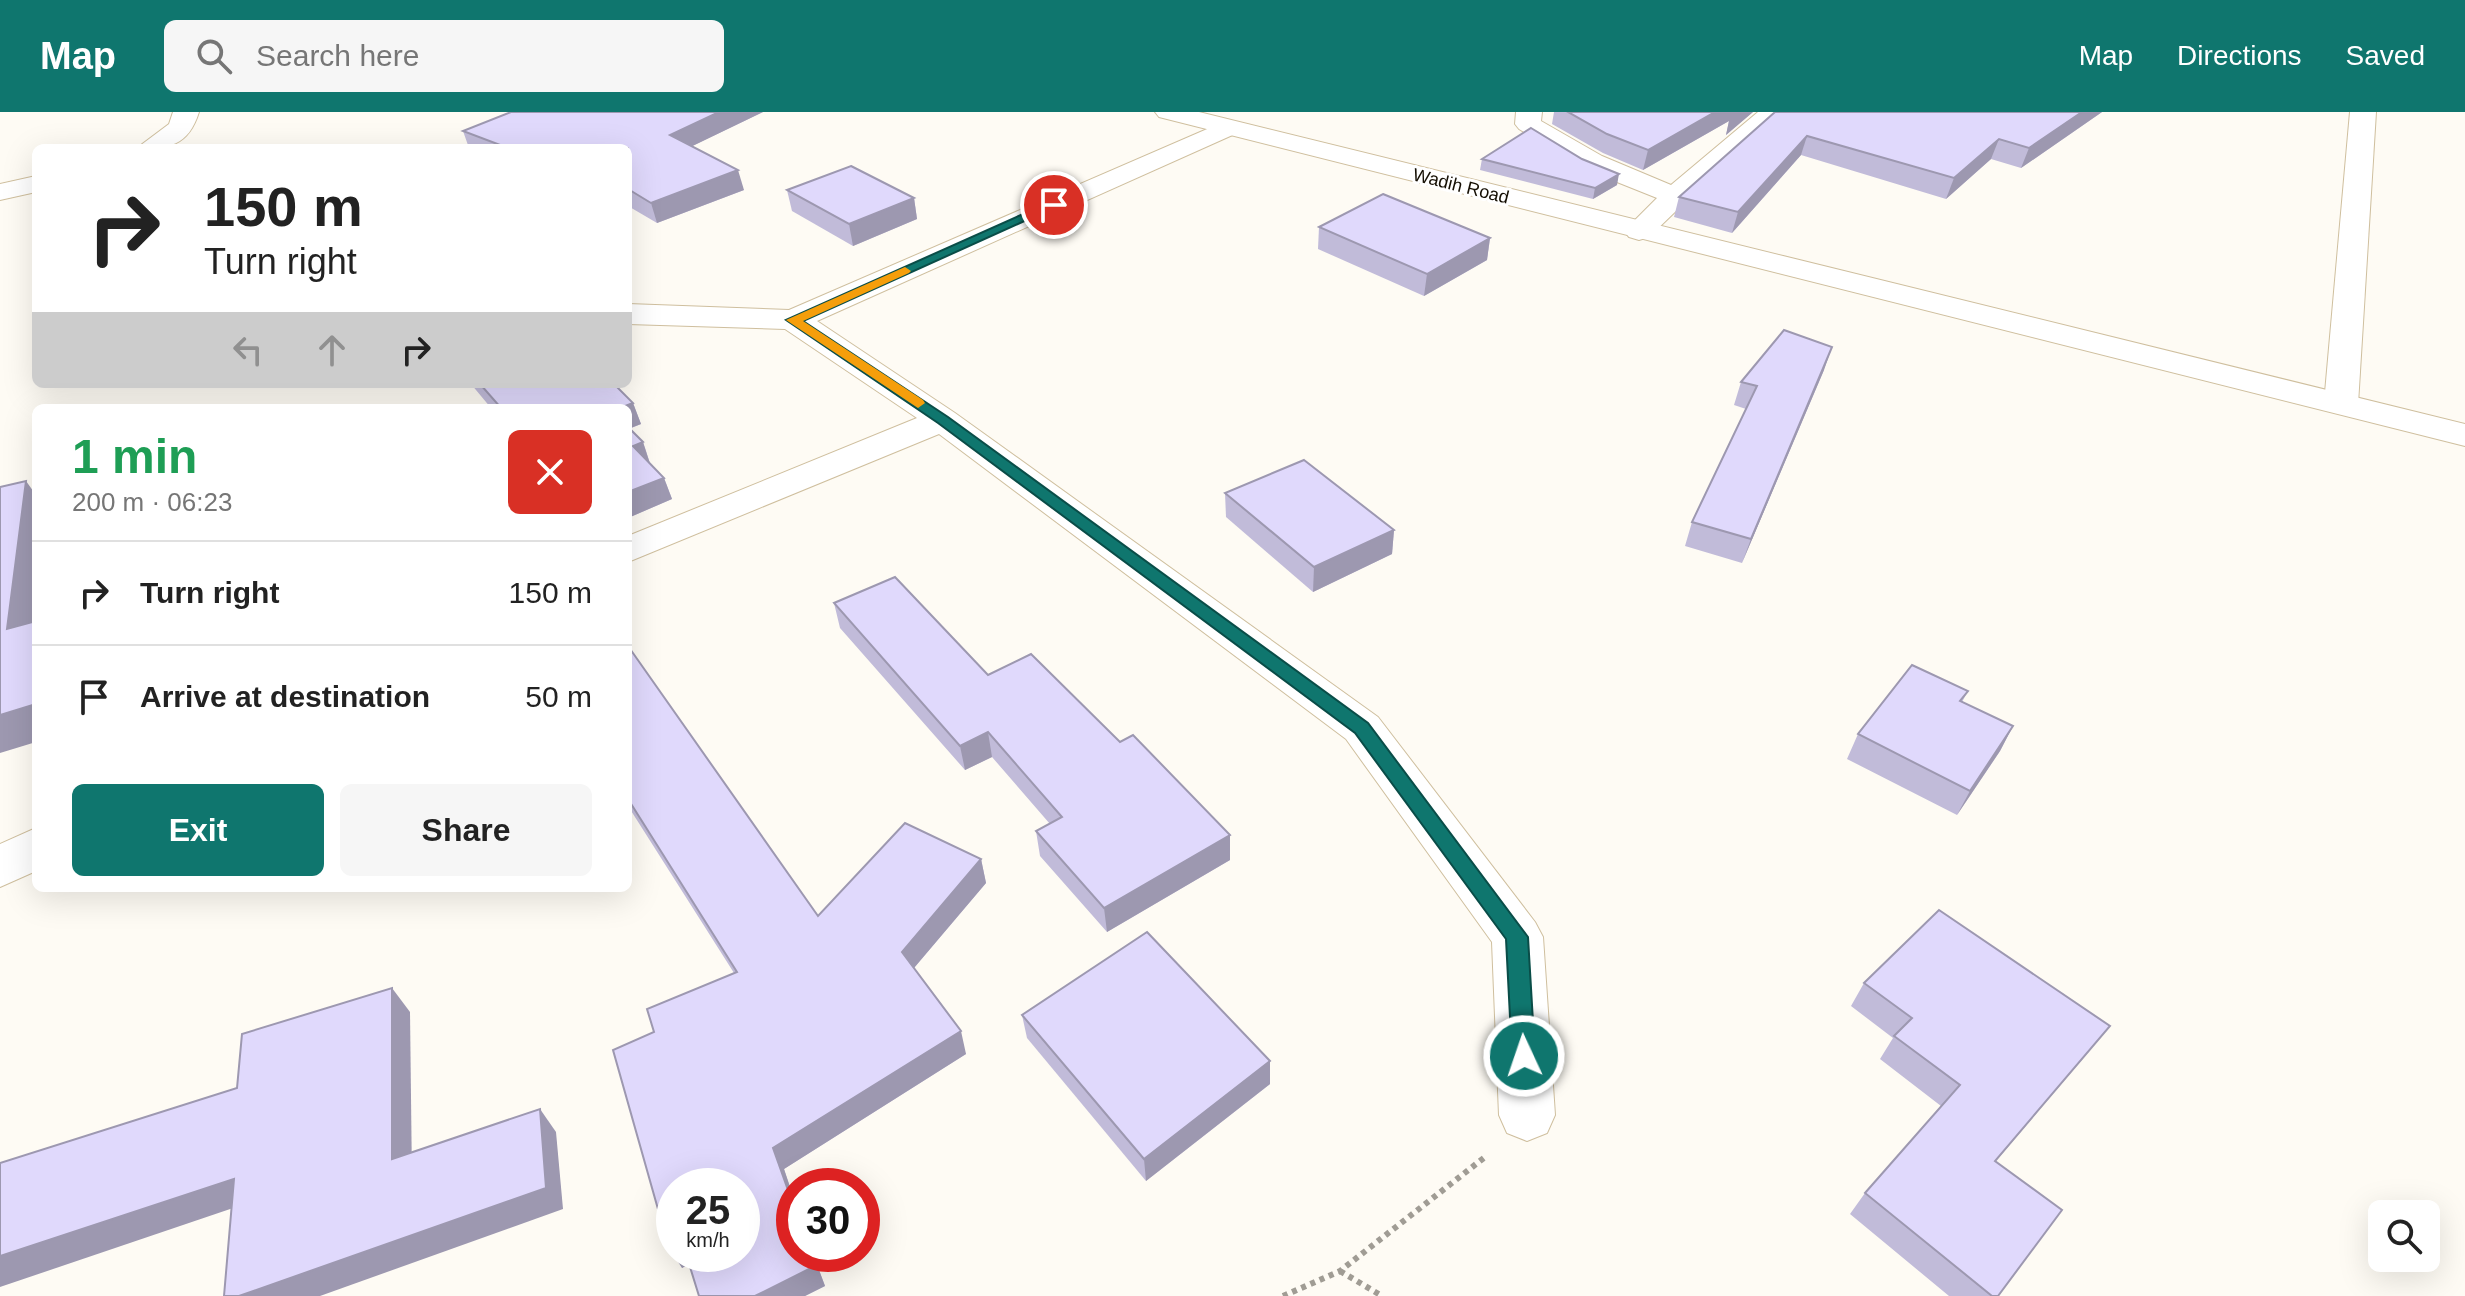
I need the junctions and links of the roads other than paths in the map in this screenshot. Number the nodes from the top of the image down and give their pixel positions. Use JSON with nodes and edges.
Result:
{"nodes":[{"id":1,"x":186,"y":112,"type":"edge"},
{"id":2,"x":1168,"y":112,"type":"edge"},
{"id":3,"x":1529,"y":112,"type":"edge"},
{"id":4,"x":1774,"y":112,"type":"edge"},
{"id":5,"x":2363,"y":112,"type":"edge"},
{"id":6,"x":1228,"y":128,"type":"junction"},
{"id":7,"x":156,"y":144,"type":"edge"},
{"id":8,"x":32,"y":185,"type":"edge"},
{"id":9,"x":0,"y":192,"type":"edge"},
{"id":10,"x":1675,"y":196,"type":"junction"},
{"id":11,"x":1639,"y":231,"type":"junction"},
{"id":12,"x":632,"y":314,"type":"edge"},
{"id":13,"x":793,"y":320,"type":"junction"},
{"id":14,"x":2341,"y":404,"type":"junction"},
{"id":15,"x":943,"y":420,"type":"junction"},
{"id":16,"x":2465,"y":435,"type":"edge"},
{"id":17,"x":632,"y":548,"type":"edge"},
{"id":18,"x":32,"y":849,"type":"edge"},
{"id":19,"x":0,"y":868,"type":"edge"},
{"id":20,"x":1527,"y":1115,"type":"road end"}],
"edges":[{"from":1,"to":7,"type":"street"},
{"from":2,"to":6,"type":"street","name":"Wadih Road"},
{"from":3,"to":10,"type":"street"},
{"from":4,"to":10,"type":"street"},
{"from":5,"to":14,"type":"street"},
{"from":6,"to":11,"type":"street","name":"Wadih Road"},
{"from":6,"to":13,"type":"street"},
{"from":8,"to":9,"type":"street"},
{"from":10,"to":11,"type":"street"},
{"from":11,"to":14,"type":"street","name":"Wadih Road"},
{"from":12,"to":13,"type":"street"},
{"from":13,"to":15,"type":"street"},
{"from":14,"to":16,"type":"street","name":"Wadih Road"},
{"from":15,"to":17,"type":"street"},
{"from":15,"to":20,"type":"street"},
{"from":18,"to":19,"type":"street"}]}
